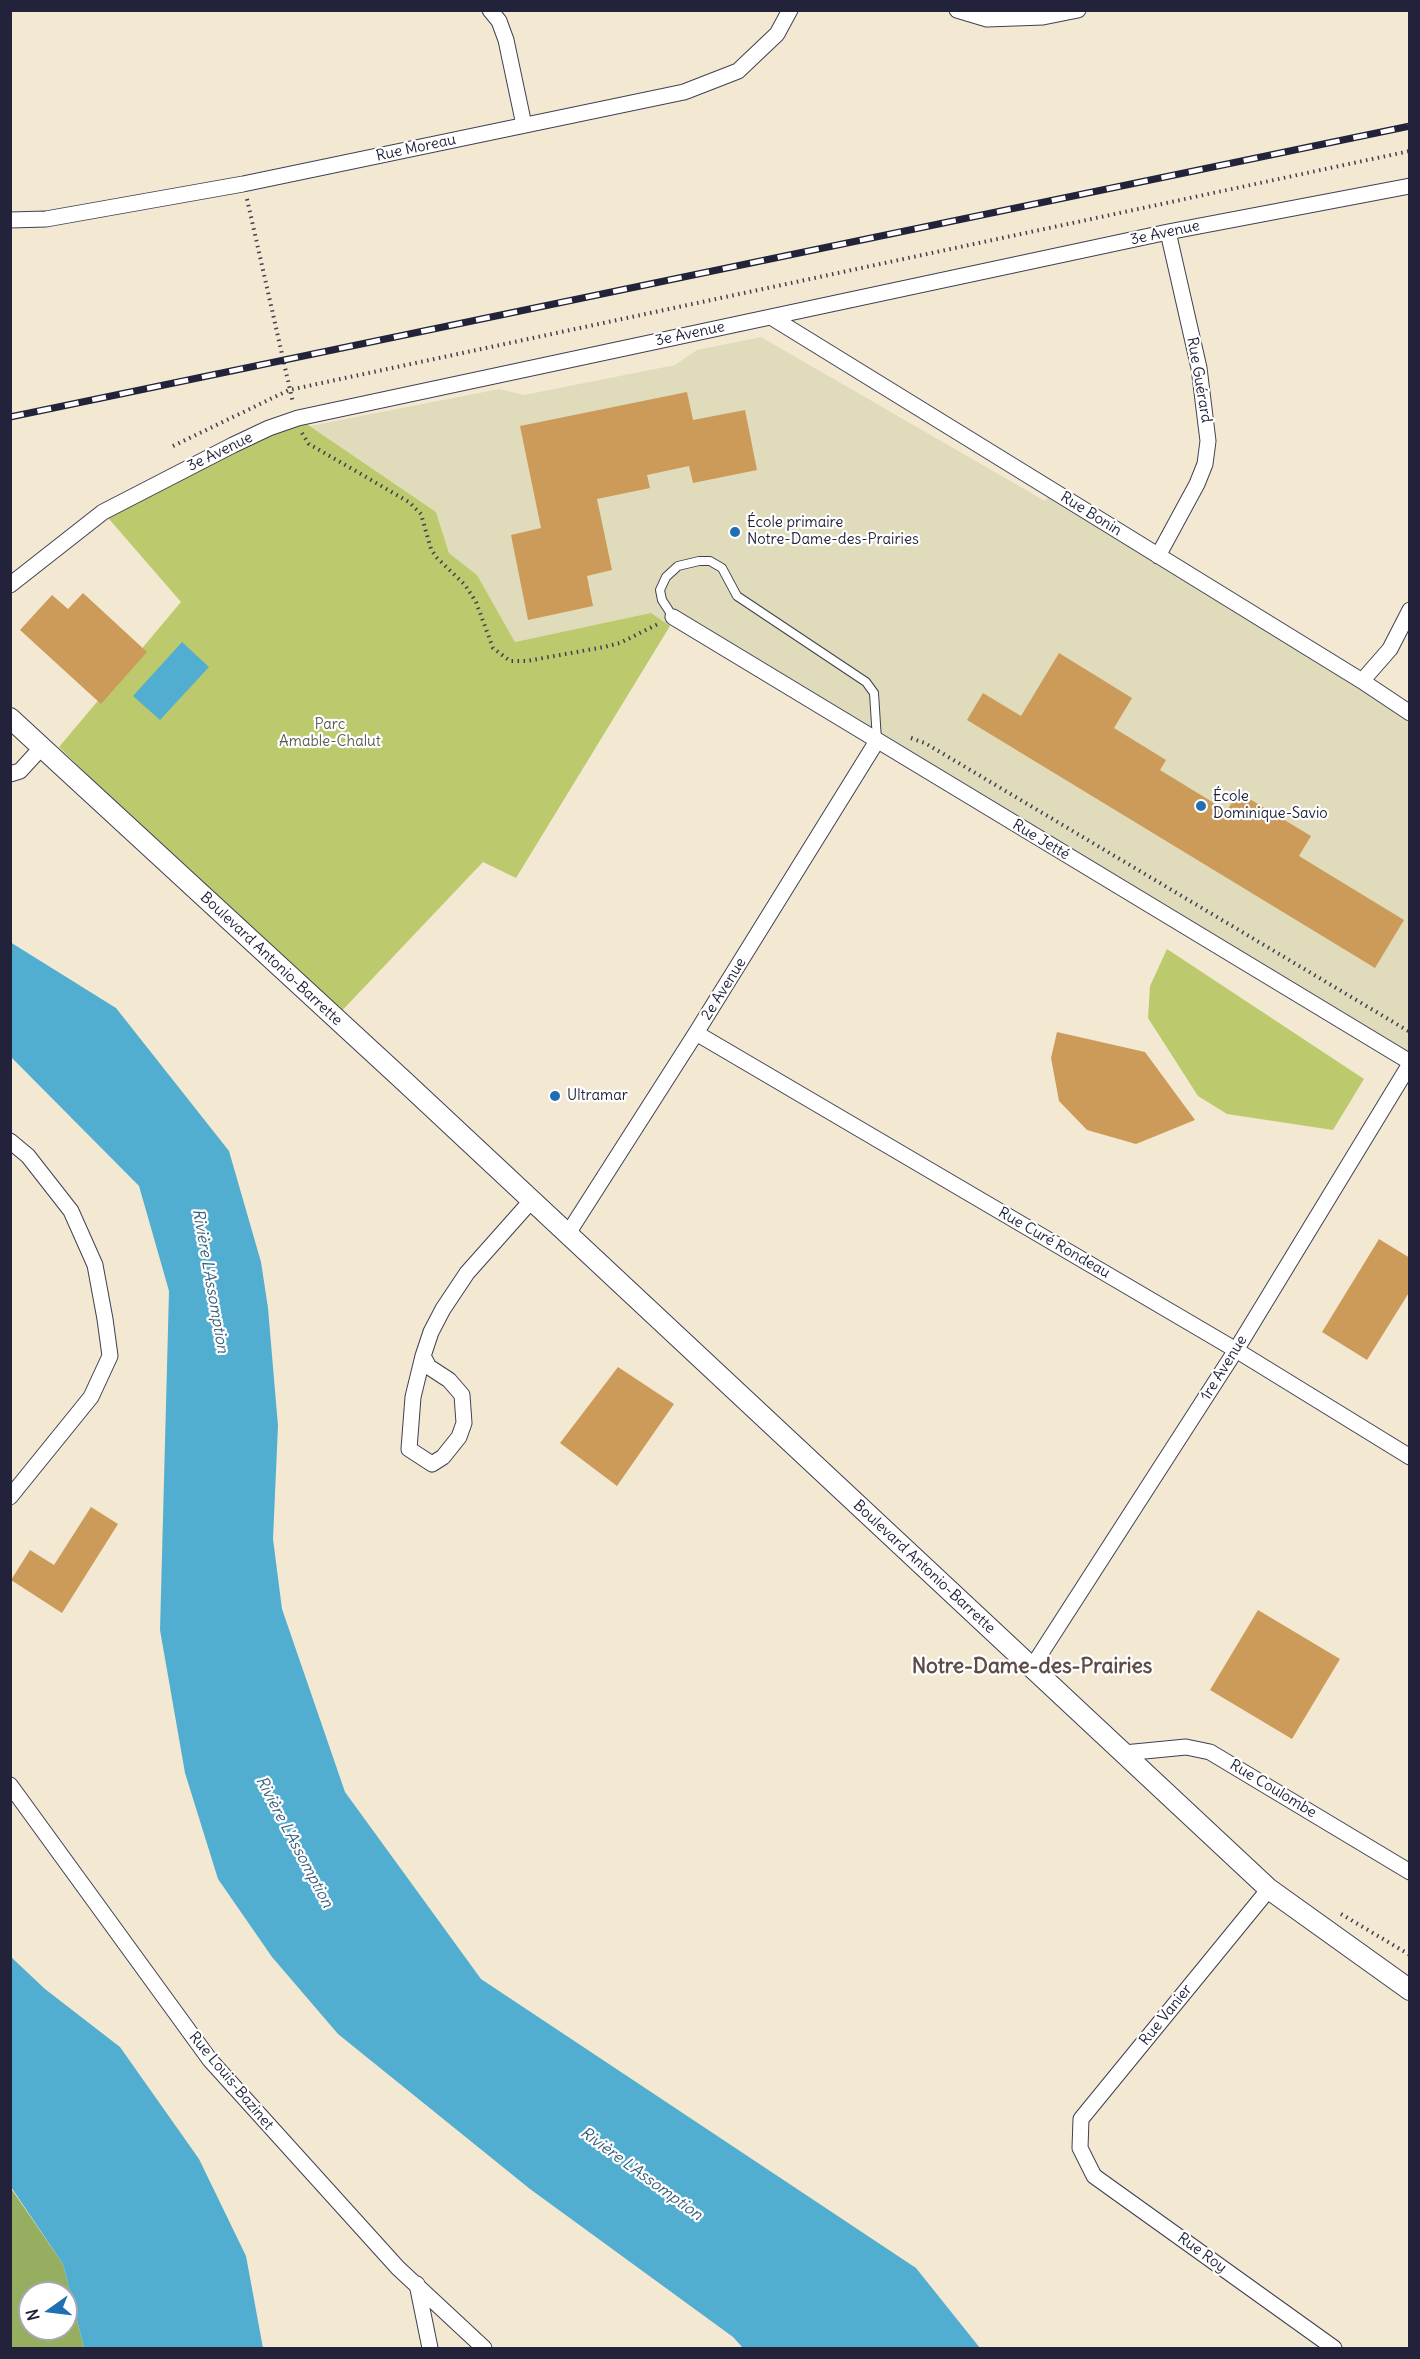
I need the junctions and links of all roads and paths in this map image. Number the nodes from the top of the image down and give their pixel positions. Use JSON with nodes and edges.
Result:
{"nodes":[{"id":1,"x":490,"y":10,"type":"edge"},
{"id":2,"x":790,"y":10,"type":"edge"},
{"id":3,"x":957,"y":10,"type":"edge"},
{"id":4,"x":1078,"y":10,"type":"edge"},
{"id":5,"x":524,"y":125,"type":"junction"},
{"id":6,"x":1410,"y":151,"type":"edge"},
{"id":7,"x":243,"y":184,"type":"junction"},
{"id":8,"x":1410,"y":186,"type":"edge"},
{"id":9,"x":10,"y":220,"type":"edge"},
{"id":10,"x":1168,"y":232,"type":"junction"},
{"id":11,"x":771,"y":317,"type":"junction"},
{"id":12,"x":289,"y":390,"type":"junction"},
{"id":13,"x":173,"y":446,"type":"dead end"},
{"id":14,"x":1158,"y":555,"type":"junction"},
{"id":15,"x":10,"y":585,"type":"edge"},
{"id":16,"x":1410,"y":610,"type":"edge"},
{"id":17,"x":673,"y":617,"type":"joint"},
{"id":18,"x":1362,"y":681,"type":"junction"},
{"id":19,"x":1410,"y":713,"type":"edge"},
{"id":20,"x":10,"y":718,"type":"edge"},
{"id":21,"x":877,"y":741,"type":"junction"},
{"id":22,"x":42,"y":747,"type":"junction"},
{"id":23,"x":10,"y":774,"type":"edge"},
{"id":24,"x":696,"y":1033,"type":"junction"},
{"id":25,"x":1410,"y":1063,"type":"edge"},
{"id":26,"x":10,"y":1141,"type":"edge"},
{"id":27,"x":531,"y":1201,"type":"junction"},
{"id":28,"x":567,"y":1235,"type":"junction"},
{"id":29,"x":1236,"y":1350,"type":"junction"},
{"id":30,"x":423,"y":1356,"type":"junction"},
{"id":31,"x":1410,"y":1457,"type":"edge"},
{"id":32,"x":10,"y":1497,"type":"edge"},
{"id":33,"x":1032,"y":1667,"type":"junction"},
{"id":34,"x":1124,"y":1753,"type":"junction"},
{"id":35,"x":10,"y":1785,"type":"edge"},
{"id":36,"x":1410,"y":1872,"type":"edge"},
{"id":37,"x":1269,"y":1889,"type":"junction"},
{"id":38,"x":1410,"y":1990,"type":"edge"},
{"id":39,"x":1080,"y":2148,"type":"joint"},
{"id":40,"x":417,"y":2284,"type":"junction"},
{"id":41,"x":430,"y":2349,"type":"edge"},
{"id":42,"x":484,"y":2349,"type":"edge"},
{"id":43,"x":1334,"y":2349,"type":"edge"}],
"edges":[{"from":1,"to":5,"type":"street"},
{"from":2,"to":5,"type":"street","name":"Rue Moreau"},
{"from":3,"to":4,"type":"street"},
{"from":5,"to":7,"type":"street","name":"Rue Moreau"},
{"from":6,"to":12,"type":"path","name":"3e Avenue"},
{"from":7,"to":9,"type":"street","name":"Rue Moreau"},
{"from":7,"to":12,"type":"path"},
{"from":8,"to":10,"type":"street","name":"3e Avenue"},
{"from":10,"to":11,"type":"street","name":"3e Avenue"},
{"from":10,"to":14,"type":"street","name":"Rue Guérard"},
{"from":11,"to":14,"type":"street","name":"Rue Bonin"},
{"from":11,"to":15,"type":"street","name":"3e Avenue"},
{"from":12,"to":13,"type":"path","name":"3e Avenue"},
{"from":14,"to":18,"type":"street","name":"Rue Bonin"},
{"from":16,"to":18,"type":"street"},
{"from":17,"to":21,"type":"street","name":"Rue Jetté"},
{"from":17,"to":21,"type":"lane"},
{"from":18,"to":19,"type":"street","name":"Rue Bonin"},
{"from":20,"to":22,"type":"street","name":"Boulevard Antonio-Barrette"},
{"from":21,"to":24,"type":"street","name":"2e Avenue"},
{"from":21,"to":25,"type":"street","name":"Rue Jetté"},
{"from":22,"to":23,"type":"street"},
{"from":22,"to":27,"type":"street","name":"Boulevard Antonio-Barrette"},
{"from":24,"to":28,"type":"street","name":"2e Avenue"},
{"from":24,"to":29,"type":"street","name":"Rue Curé Rondeau"},
{"from":25,"to":29,"type":"street","name":"1re Avenue"},
{"from":26,"to":32,"type":"street"},
{"from":27,"to":28,"type":"street","name":"Boulevard Antonio-Barrette"},
{"from":27,"to":30,"type":"street"},
{"from":28,"to":33,"type":"street","name":"Boulevard Antonio-Barrette"},
{"from":29,"to":31,"type":"street","name":"Rue Curé Rondeau"},
{"from":29,"to":33,"type":"street","name":"1re Avenue"},
{"from":30,"to":30,"type":"street"},
{"from":33,"to":34,"type":"street","name":"Boulevard Antonio-Barrette"},
{"from":34,"to":36,"type":"street","name":"Rue Coulombe"},
{"from":34,"to":37,"type":"street","name":"Boulevard Antonio-Barrette"},
{"from":35,"to":40,"type":"street","name":"Rue Louis-Bazinet"},
{"from":37,"to":38,"type":"street","name":"Boulevard Antonio-Barrette"},
{"from":37,"to":39,"type":"street","name":"Rue Vanier"},
{"from":39,"to":43,"type":"street","name":"Rue Roy"},
{"from":40,"to":41,"type":"street"},
{"from":40,"to":42,"type":"street","name":"Rue Louis-Bazinet"}]}
